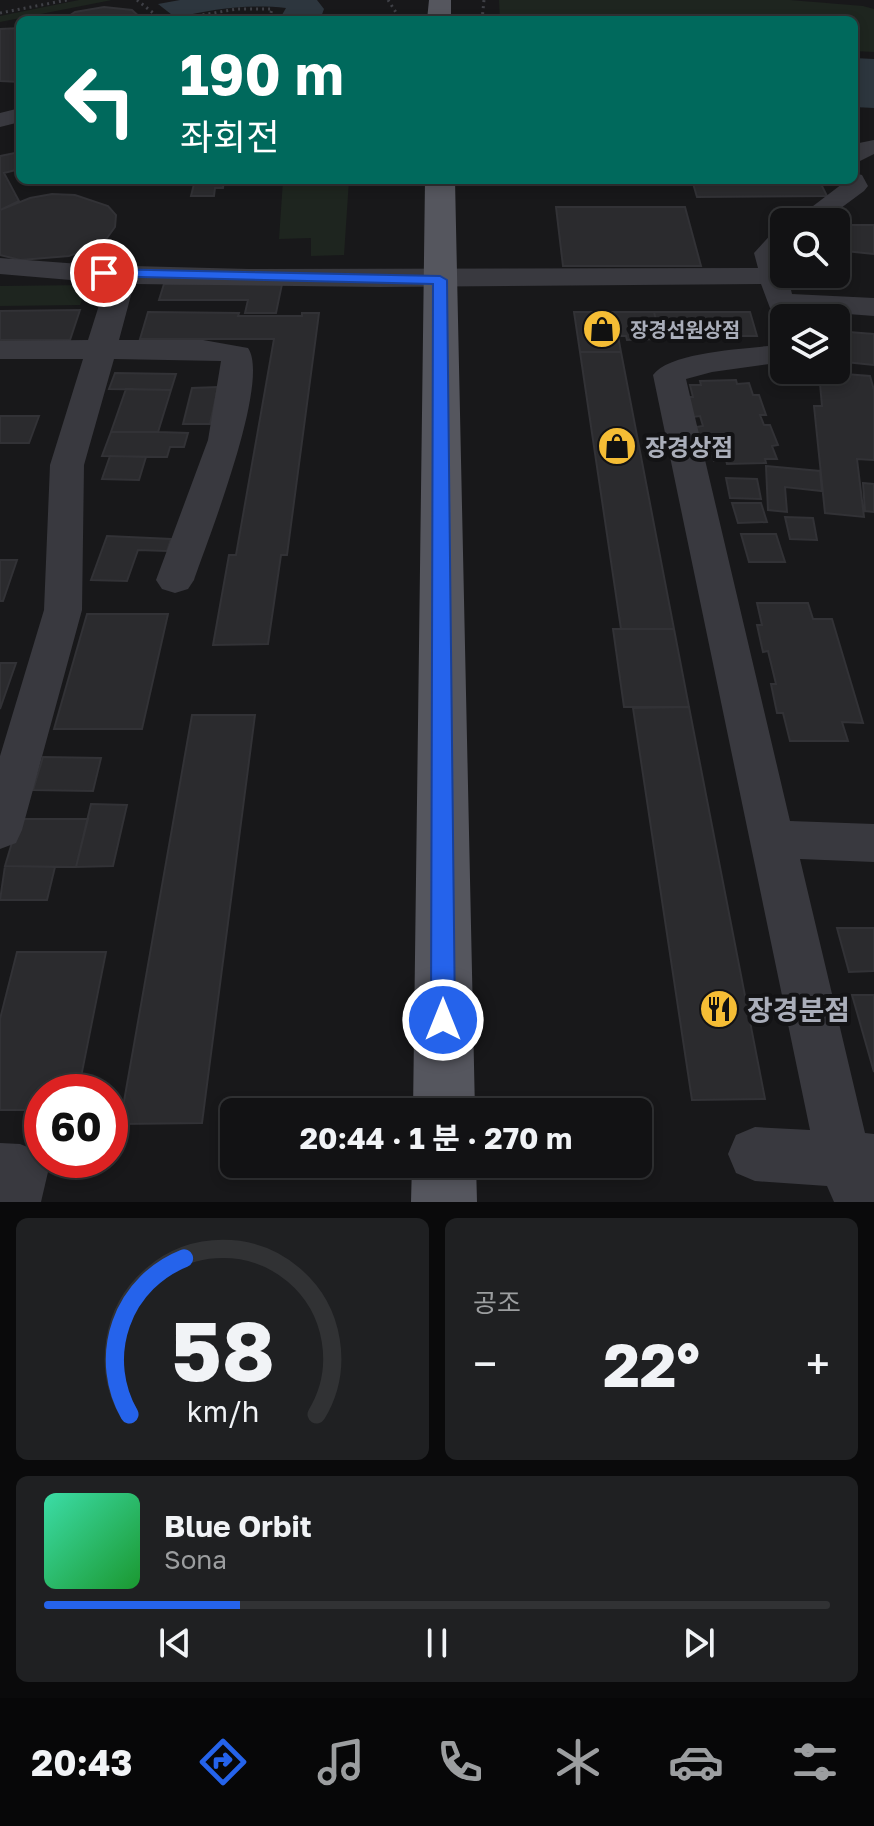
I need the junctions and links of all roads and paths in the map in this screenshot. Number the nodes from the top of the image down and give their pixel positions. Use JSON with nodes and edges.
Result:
{"nodes":[{"id":1,"x":67,"y":0,"type":"edge"},
{"id":2,"x":137,"y":0,"type":"edge"},
{"id":3,"x":0,"y":13,"type":"edge"},
{"id":4,"x":157,"y":16,"type":"edge"},
{"id":5,"x":196,"y":16,"type":"edge"},
{"id":6,"x":272,"y":16,"type":"edge"},
{"id":7,"x":440,"y":184,"type":"edge"},
{"id":8,"x":854,"y":184,"type":"edge"},
{"id":9,"x":824,"y":208,"type":"edge"},
{"id":10,"x":0,"y":266,"type":"edge"},
{"id":11,"x":123,"y":274,"type":"junction"},
{"id":12,"x":440,"y":280,"type":"junction"},
{"id":13,"x":779,"y":299,"type":"edge"},
{"id":14,"x":874,"y":307,"type":"edge"},
{"id":15,"x":101,"y":349,"type":"junction"},
{"id":16,"x":0,"y":350,"type":"edge"},
{"id":17,"x":770,"y":356,"type":"edge"},
{"id":18,"x":175,"y":580,"type":"dead end"},
{"id":19,"x":0,"y":830,"type":"edge"},
{"id":20,"x":774,"y":839,"type":"junction"},
{"id":21,"x":874,"y":843,"type":"edge"},
{"id":22,"x":444,"y":1098,"type":"edge"},
{"id":23,"x":755,"y":1154,"type":"dead end"},
{"id":24,"x":0,"y":1171,"type":"edge"},
{"id":25,"x":859,"y":1173,"type":"edge"},
{"id":26,"x":444,"y":1178,"type":"edge"},
{"id":27,"x":13,"y":1202,"type":"edge"},
{"id":28,"x":444,"y":1202,"type":"edge"}],
"edges":[{"from":1,"to":3,"type":"path"},
{"from":2,"to":4,"type":"path"},
{"from":5,"to":6,"type":"path"},
{"from":7,"to":12,"type":"main road"},
{"from":8,"to":9,"type":"street"},
{"from":10,"to":11,"type":"street"},
{"from":11,"to":12,"type":"street"},
{"from":11,"to":15,"type":"street"},
{"from":12,"to":13,"type":"street"},
{"from":12,"to":22,"type":"main road"},
{"from":13,"to":14,"type":"street"},
{"from":15,"to":16,"type":"street"},
{"from":15,"to":18,"type":"street"},
{"from":15,"to":19,"type":"street"},
{"from":17,"to":20,"type":"street"},
{"from":20,"to":21,"type":"street"},
{"from":20,"to":25,"type":"street"},
{"from":23,"to":25,"type":"street"},
{"from":24,"to":27,"type":"street"},
{"from":26,"to":28,"type":"main road"}]}
